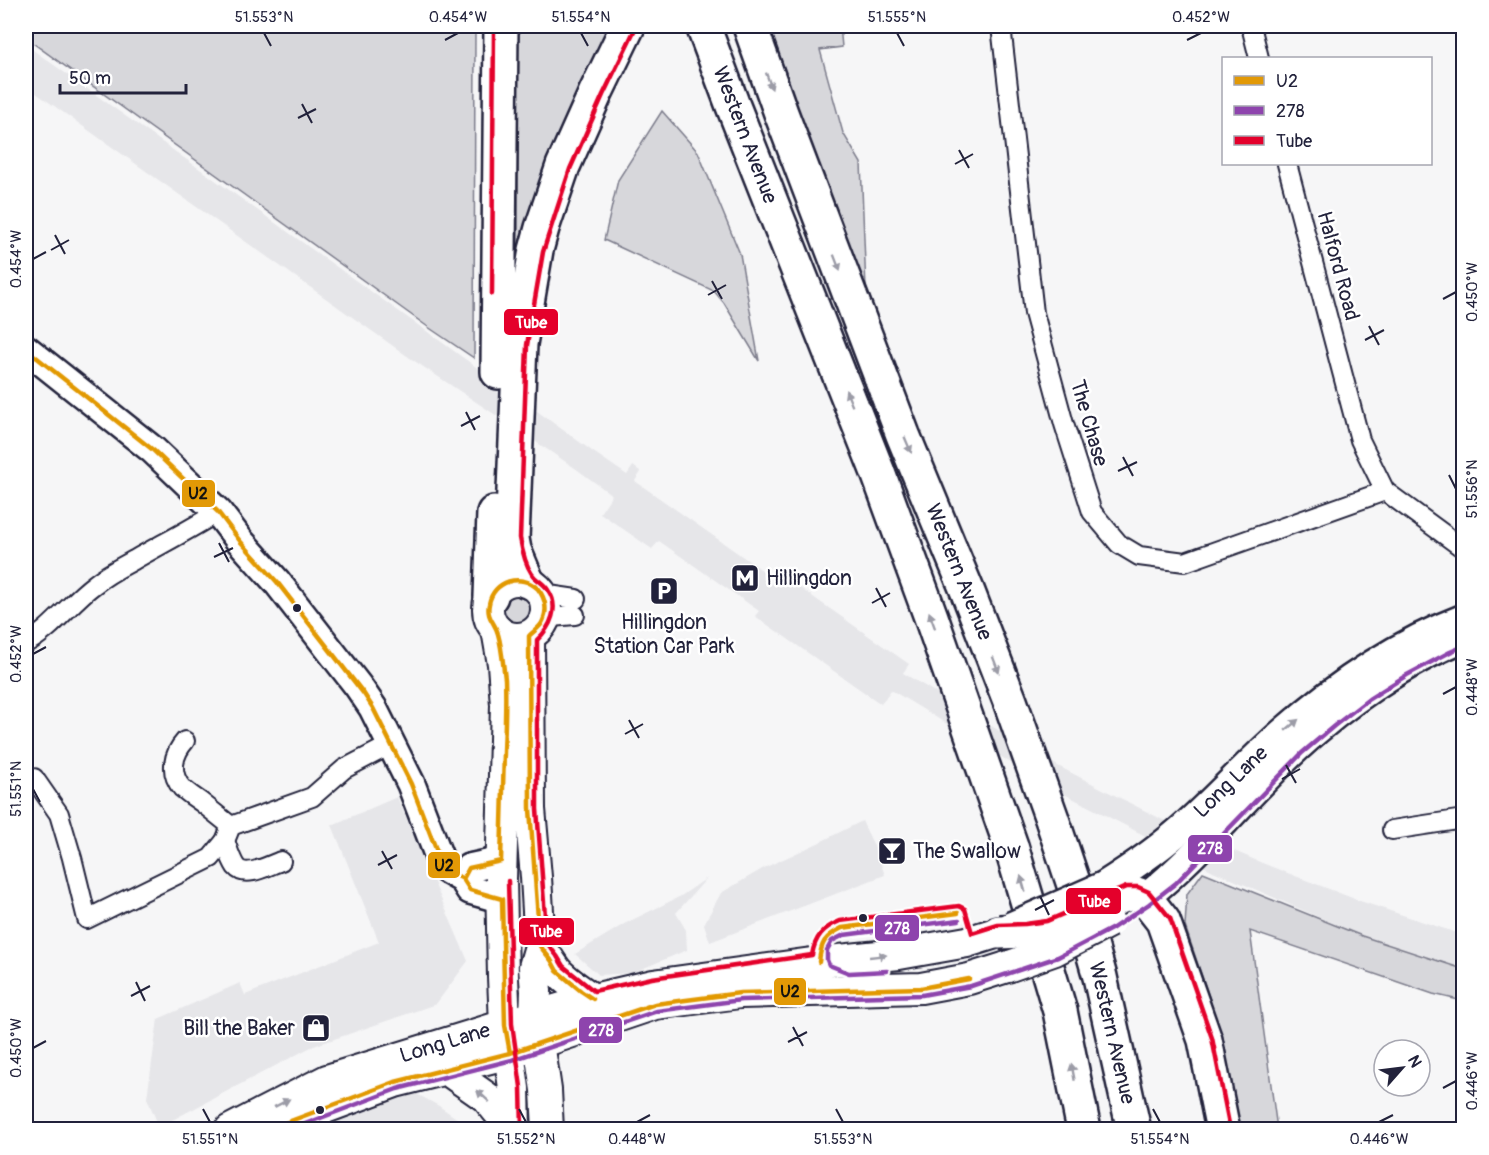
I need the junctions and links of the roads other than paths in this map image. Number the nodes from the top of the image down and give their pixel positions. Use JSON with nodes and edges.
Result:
{"nodes":[{"id":1,"x":501,"y":26,"type":"edge"},
{"id":2,"x":628,"y":26,"type":"edge"},
{"id":3,"x":703,"y":26,"type":"edge"},
{"id":4,"x":750,"y":26,"type":"edge"},
{"id":5,"x":1001,"y":26,"type":"edge"},
{"id":6,"x":1251,"y":26,"type":"edge"},
{"id":7,"x":1259,"y":57,"type":"edge"},
{"id":8,"x":1287,"y":165,"type":"edge"},
{"id":9,"x":509,"y":339,"type":"junction"},
{"id":10,"x":27,"y":352,"type":"edge"},
{"id":11,"x":504,"y":486,"type":"junction"},
{"id":12,"x":1385,"y":491,"type":"junction"},
{"id":13,"x":218,"y":512,"type":"junction"},
{"id":14,"x":1464,"y":549,"type":"edge"},
{"id":15,"x":491,"y":596,"type":"junction"},
{"id":16,"x":535,"y":609,"type":"junction"},
{"id":17,"x":1464,"y":618,"type":"edge"},
{"id":18,"x":497,"y":630,"type":"junction"},
{"id":19,"x":1464,"y":638,"type":"edge"},
{"id":20,"x":26,"y":643,"type":"edge"},
{"id":21,"x":185,"y":741,"type":"dead end"},
{"id":22,"x":392,"y":744,"type":"junction"},
{"id":23,"x":34,"y":778,"type":"dead end"},
{"id":24,"x":1464,"y":819,"type":"edge"},
{"id":25,"x":1392,"y":830,"type":"dead end"},
{"id":26,"x":228,"y":833,"type":"junction"},
{"id":27,"x":280,"y":861,"type":"dead end"},
{"id":28,"x":501,"y":861,"type":"junction"},
{"id":29,"x":463,"y":879,"type":"junction"},
{"id":30,"x":1145,"y":898,"type":"junction"},
{"id":31,"x":502,"y":899,"type":"junction"},
{"id":32,"x":1106,"y":904,"type":"junction"},
{"id":33,"x":999,"y":932,"type":"joint"},
{"id":34,"x":540,"y":946,"type":"junction"},
{"id":35,"x":593,"y":999,"type":"junction"},
{"id":36,"x":536,"y":1030,"type":"junction"},
{"id":37,"x":508,"y":1039,"type":"junction"},
{"id":38,"x":447,"y":1069,"type":"junction"},
{"id":39,"x":230,"y":1130,"type":"edge"},
{"id":40,"x":272,"y":1130,"type":"edge"},
{"id":41,"x":514,"y":1130,"type":"edge"},
{"id":42,"x":548,"y":1130,"type":"edge"},
{"id":43,"x":1084,"y":1130,"type":"edge"},
{"id":44,"x":1134,"y":1130,"type":"edge"},
{"id":45,"x":1223,"y":1130,"type":"edge"}],
"edges":[{"from":1,"to":9,"type":"highway"},
{"from":2,"to":9,"type":"highway"},
{"from":43,"to":3,"type":"highway","name":"Western Avenue","one_way":true},
{"from":4,"to":44,"type":"highway","name":"Western Avenue","one_way":true},
{"from":5,"to":12,"type":"street","name":"The Chase"},
{"from":6,"to":7,"type":"street"},
{"from":8,"to":12,"type":"street","name":"Halford Road"},
{"from":9,"to":11,"type":"highway"},
{"from":10,"to":13,"type":"main road"},
{"from":11,"to":15,"type":"highway"},
{"from":11,"to":16,"type":"highway"},
{"from":12,"to":14,"type":"street","name":"Halford Road"},
{"from":13,"to":20,"type":"street"},
{"from":13,"to":22,"type":"main road"},
{"from":15,"to":16,"type":"main road"},
{"from":15,"to":18,"type":"main road"},
{"from":16,"to":16,"type":"street"},
{"from":16,"to":18,"type":"main road"},
{"from":16,"to":34,"type":"main road"},
{"from":32,"to":17,"type":"main road","name":"Long Lane","one_way":true},
{"from":18,"to":28,"type":"main road"},
{"from":19,"to":30,"type":"main road","name":"Long Lane"},
{"from":21,"to":26,"type":"street"},
{"from":22,"to":26,"type":"street"},
{"from":22,"to":29,"type":"main road"},
{"from":23,"to":26,"type":"street"},
{"from":24,"to":25,"type":"street"},
{"from":26,"to":27,"type":"street"},
{"from":28,"to":29,"type":"main road"},
{"from":28,"to":31,"type":"main road"},
{"from":29,"to":31,"type":"main road"},
{"from":30,"to":32,"type":"highway"},
{"from":30,"to":45,"type":"highway"},
{"from":31,"to":37,"type":"main road"},
{"from":32,"to":33,"type":"highway","bridge":true},
{"from":32,"to":36,"type":"main road","name":"Long Lane","bridge":true},
{"from":35,"to":33,"type":"main road","name":"Long Lane","one_way":true},
{"from":34,"to":35,"type":"main road"},
{"from":34,"to":36,"type":"main road"},
{"from":35,"to":36,"type":"main road","name":"Long Lane"},
{"from":36,"to":37,"type":"main road","name":"Long Lane"},
{"from":36,"to":42,"type":"main road"},
{"from":37,"to":38,"type":"main road","name":"Long Lane"},
{"from":39,"to":37,"type":"main road","name":"Long Lane","one_way":true},
{"from":37,"to":41,"type":"main road"},
{"from":38,"to":40,"type":"main road","name":"Long Lane"},
{"from":41,"to":38,"type":"main road","one_way":true}]}
